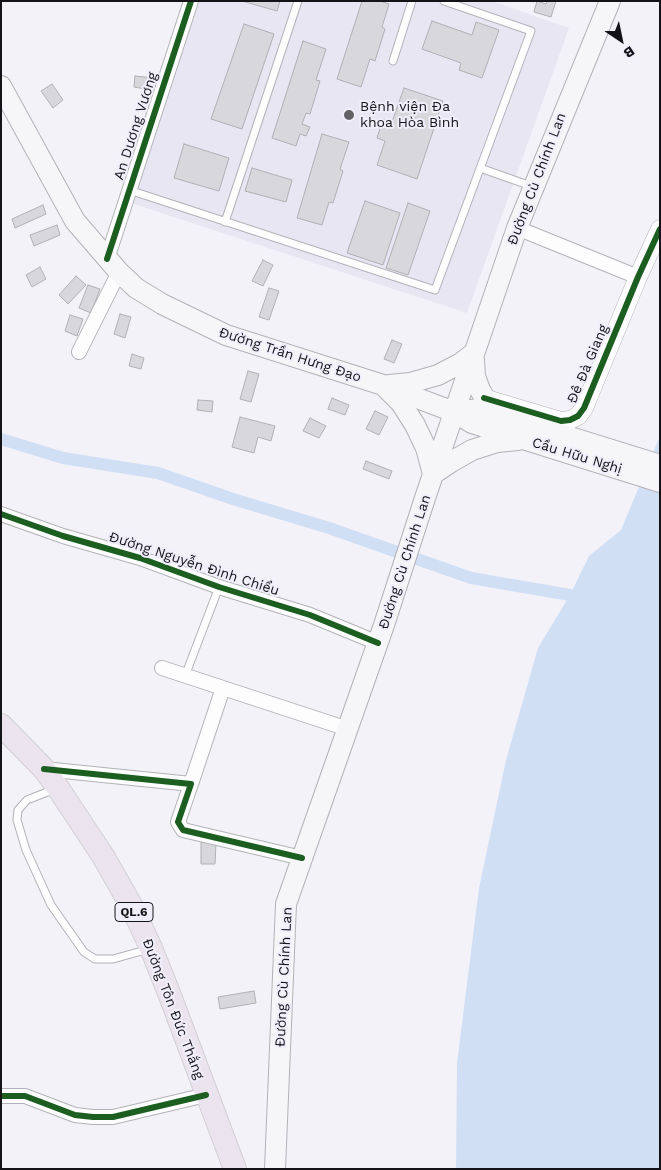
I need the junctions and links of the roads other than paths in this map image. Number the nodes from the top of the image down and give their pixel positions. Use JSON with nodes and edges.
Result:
{"nodes":[{"id":1,"x":190,"y":1,"type":"edge"},
{"id":2,"x":298,"y":1,"type":"edge"},
{"id":3,"x":412,"y":1,"type":"edge"},
{"id":4,"x":444,"y":1,"type":"edge"},
{"id":5,"x":610,"y":1,"type":"edge"},
{"id":6,"x":393,"y":61,"type":"dead end"},
{"id":7,"x":1,"y":86,"type":"edge"},
{"id":8,"x":480,"y":168,"type":"junction"},
{"id":9,"x":533,"y":187,"type":"junction"},
{"id":10,"x":128,"y":190,"type":"junction"},
{"id":11,"x":225,"y":222,"type":"junction"},
{"id":12,"x":517,"y":228,"type":"junction"},
{"id":13,"x":660,"y":229,"type":"edge"},
{"id":14,"x":113,"y":265,"type":"junction"},
{"id":15,"x":638,"y":277,"type":"junction"},
{"id":16,"x":79,"y":352,"type":"dead end"},
{"id":17,"x":474,"y":353,"type":"junction"},
{"id":18,"x":383,"y":385,"type":"junction"},
{"id":19,"x":484,"y":398,"type":"junction"},
{"id":20,"x":454,"y":412,"type":"junction"},
{"id":21,"x":493,"y":430,"type":"junction"},
{"id":22,"x":660,"y":466,"type":"edge"},
{"id":23,"x":433,"y":474,"type":"junction"},
{"id":24,"x":660,"y":482,"type":"edge"},
{"id":25,"x":1,"y":514,"type":"edge"},
{"id":26,"x":220,"y":587,"type":"junction"},
{"id":27,"x":381,"y":634,"type":"junction"},
{"id":28,"x":162,"y":668,"type":"dead end"},
{"id":29,"x":186,"y":676,"type":"junction"},
{"id":30,"x":223,"y":688,"type":"junction"},
{"id":31,"x":1,"y":725,"type":"edge"},
{"id":32,"x":348,"y":729,"type":"junction"},
{"id":33,"x":44,"y":769,"type":"junction"},
{"id":34,"x":191,"y":784,"type":"junction"},
{"id":35,"x":58,"y":788,"type":"junction"},
{"id":36,"x":302,"y":858,"type":"junction"},
{"id":37,"x":151,"y":948,"type":"junction"},
{"id":38,"x":206,"y":1095,"type":"junction"},
{"id":39,"x":1,"y":1096,"type":"edge"},
{"id":40,"x":235,"y":1169,"type":"edge"},
{"id":41,"x":275,"y":1169,"type":"edge"}],
"edges":[{"from":1,"to":10,"type":"street","name":"An Dương Vương"},
{"from":2,"to":11,"type":"lane"},
{"from":3,"to":6,"type":"lane"},
{"from":4,"to":8,"type":"lane"},
{"from":5,"to":9,"type":"main road","name":"Đường Cù Chính Lan"},
{"from":7,"to":14,"type":"main road","name":"Đường Trần Hưng Đạo"},
{"from":8,"to":9,"type":"lane"},
{"from":8,"to":11,"type":"lane"},
{"from":9,"to":12,"type":"main road","name":"Đường Cù Chính Lan"},
{"from":10,"to":11,"type":"lane"},
{"from":10,"to":14,"type":"street","name":"An Dương Vương"},
{"from":12,"to":15,"type":"street"},
{"from":12,"to":17,"type":"main road","name":"Đường Cù Chính Lan"},
{"from":13,"to":15,"type":"street","name":"Đê Đà Giang"},
{"from":14,"to":16,"type":"street","name":"An Dương Vương"},
{"from":14,"to":18,"type":"main road","name":"Đường Trần Hưng Đạo"},
{"from":15,"to":19,"type":"street","name":"Đê Đà Giang"},
{"from":17,"to":18,"type":"main road"},
{"from":17,"to":19,"type":"main road"},
{"from":17,"to":20,"type":"main road","name":"Đường Cù Chính Lan"},
{"from":18,"to":20,"type":"main road","name":"Đường Trần Hưng Đạo"},
{"from":18,"to":23,"type":"main road"},
{"from":19,"to":21,"type":"main road"},
{"from":20,"to":21,"type":"main road"},
{"from":20,"to":23,"type":"main road","name":"Đường Cù Chính Lan"},
{"from":21,"to":22,"type":"main road","name":"Cầu Hữu Nghị"},
{"from":21,"to":23,"type":"main road"},
{"from":21,"to":24,"type":"main road","name":"Cầu Hữu Nghị"},
{"from":23,"to":27,"type":"main road","name":"Đường Cù Chính Lan"},
{"from":25,"to":26,"type":"street","name":"Đường Nguyễn Đình Chiểu"},
{"from":26,"to":27,"type":"street","name":"Đường Nguyễn Đình Chiểu"},
{"from":26,"to":29,"type":"lane"},
{"from":27,"to":32,"type":"main road","name":"Đường Cù Chính Lan"},
{"from":28,"to":29,"type":"street"},
{"from":29,"to":30,"type":"street"},
{"from":30,"to":32,"type":"street"},
{"from":30,"to":34,"type":"street"},
{"from":31,"to":33,"type":"highway","name":"Đường Tôn Đức Thắng","number":"QL.6"},
{"from":32,"to":36,"type":"main road","name":"Đường Cù Chính Lan"},
{"from":33,"to":34,"type":"street"},
{"from":33,"to":35,"type":"highway","name":"Đường Tôn Đức Thắng","number":"QL.6"},
{"from":34,"to":36,"type":"street"},
{"from":35,"to":37,"type":"highway","name":"Đường Tôn Đức Thắng","number":"QL.6"},
{"from":35,"to":37,"type":"lane"},
{"from":36,"to":41,"type":"main road","name":"Đường Cù Chính Lan"},
{"from":37,"to":38,"type":"highway","name":"Đường Tôn Đức Thắng","number":"QL.6"},
{"from":38,"to":39,"type":"street"},
{"from":38,"to":40,"type":"highway","name":"Đường Tôn Đức Thắng","number":"QL.6"}]}
